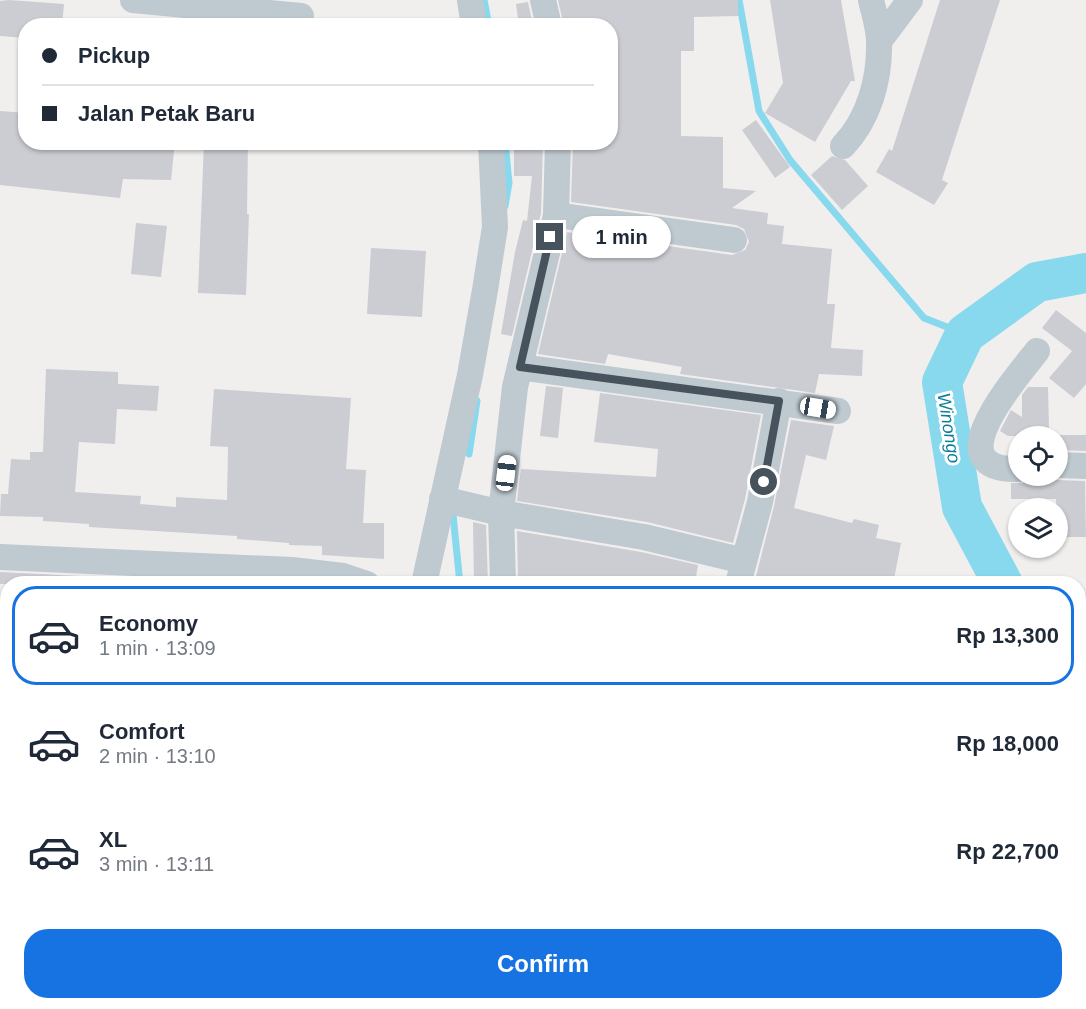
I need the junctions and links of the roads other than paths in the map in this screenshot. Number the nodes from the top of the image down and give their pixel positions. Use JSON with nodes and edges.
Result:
{"nodes":[{"id":1,"x":133,"y":0,"type":"edge"},
{"id":2,"x":470,"y":0,"type":"edge"},
{"id":3,"x":543,"y":0,"type":"edge"},
{"id":4,"x":871,"y":0,"type":"edge"},
{"id":5,"x":910,"y":0,"type":"edge"},
{"id":6,"x":301,"y":16,"type":"dead end"},
{"id":7,"x":473,"y":18,"type":"edge"},
{"id":8,"x":547,"y":18,"type":"edge"},
{"id":9,"x":880,"y":40,"type":"junction"},
{"id":10,"x":843,"y":146,"type":"dead end"},
{"id":11,"x":491,"y":150,"type":"edge"},
{"id":12,"x":558,"y":150,"type":"edge"},
{"id":13,"x":556,"y":214,"type":"junction"},
{"id":14,"x":734,"y":240,"type":"dead end"},
{"id":15,"x":1037,"y":351,"type":"dead end"},
{"id":16,"x":520,"y":367,"type":"junction"},
{"id":17,"x":779,"y":401,"type":"junction"},
{"id":18,"x":838,"y":411,"type":"dead end"},
{"id":19,"x":1068,"y":465,"type":"edge"},
{"id":20,"x":1086,"y":466,"type":"edge"},
{"id":21,"x":1008,"y":469,"type":"edge"},
{"id":22,"x":442,"y":499,"type":"junction"},
{"id":23,"x":501,"y":513,"type":"junction"},
{"id":24,"x":0,"y":557,"type":"edge"},
{"id":25,"x":741,"y":572,"type":"edge"},
{"id":26,"x":343,"y":576,"type":"edge"},
{"id":27,"x":426,"y":576,"type":"edge"},
{"id":28,"x":503,"y":576,"type":"edge"}],
"edges":[{"from":1,"to":6,"type":"street"},
{"from":2,"to":7,"type":"street"},
{"from":3,"to":8,"type":"street"},
{"from":4,"to":9,"type":"street"},
{"from":5,"to":9,"type":"street"},
{"from":9,"to":10,"type":"street"},
{"from":11,"to":22,"type":"street"},
{"from":12,"to":13,"type":"street"},
{"from":13,"to":14,"type":"street"},
{"from":13,"to":16,"type":"street"},
{"from":15,"to":21,"type":"street"},
{"from":16,"to":17,"type":"street"},
{"from":16,"to":23,"type":"street"},
{"from":17,"to":18,"type":"street"},
{"from":17,"to":25,"type":"street"},
{"from":19,"to":20,"type":"street"},
{"from":22,"to":23,"type":"street"},
{"from":22,"to":27,"type":"street"},
{"from":23,"to":25,"type":"street"},
{"from":23,"to":28,"type":"street"},
{"from":24,"to":26,"type":"street"}]}
